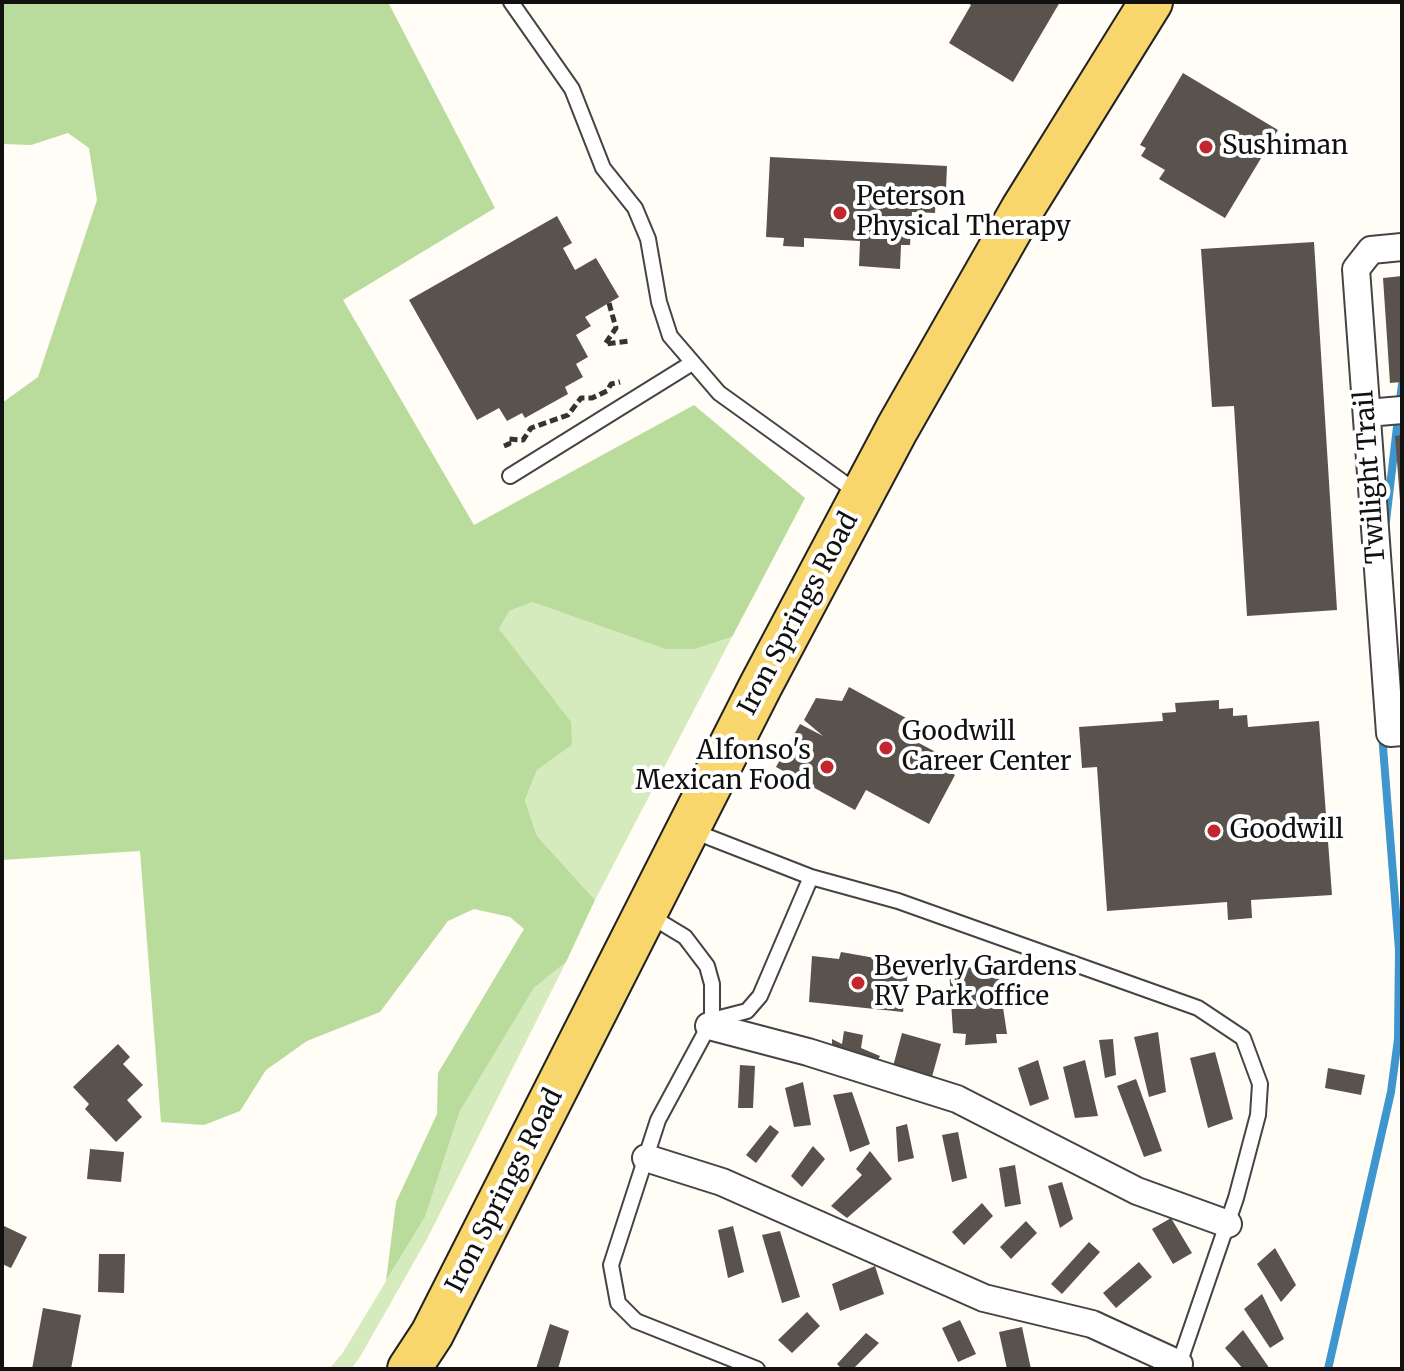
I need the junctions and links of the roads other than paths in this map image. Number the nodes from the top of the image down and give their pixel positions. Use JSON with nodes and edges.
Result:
{"nodes":[{"id":1,"x":511,"y":2,"type":"edge"},
{"id":2,"x":1151,"y":2,"type":"edge"},
{"id":3,"x":1402,"y":247,"type":"edge"},
{"id":4,"x":692,"y":363,"type":"junction"},
{"id":5,"x":1402,"y":410,"type":"edge"},
{"id":6,"x":1367,"y":413,"type":"junction"},
{"id":7,"x":510,"y":476,"type":"dead end"},
{"id":8,"x":862,"y":495,"type":"junction"},
{"id":9,"x":1390,"y":571,"type":"edge"},
{"id":10,"x":1396,"y":732,"type":"edge"},
{"id":11,"x":689,"y":829,"type":"junction"},
{"id":12,"x":811,"y":877,"type":"junction"},
{"id":13,"x":646,"y":914,"type":"junction"},
{"id":14,"x":711,"y":1023,"type":"junction"},
{"id":15,"x":646,"y":1158,"type":"junction"},
{"id":16,"x":1228,"y":1224,"type":"junction"},
{"id":17,"x":1178,"y":1367,"type":"edge"},
{"id":18,"x":409,"y":1369,"type":"edge"},
{"id":19,"x":757,"y":1369,"type":"edge"}],
"edges":[{"from":1,"to":4,"type":"lane"},
{"from":2,"to":8,"type":"main road","name":"Iron Springs Road"},
{"from":3,"to":6,"type":"street","name":"Twilight Trail"},
{"from":4,"to":7,"type":"lane"},
{"from":4,"to":8,"type":"lane"},
{"from":5,"to":6,"type":"street"},
{"from":6,"to":9,"type":"street","name":"Twilight Trail"},
{"from":8,"to":11,"type":"main road","name":"Iron Springs Road"},
{"from":9,"to":10,"type":"street","name":"Twilight Trail"},
{"from":11,"to":12,"type":"lane"},
{"from":11,"to":13,"type":"main road","name":"Iron Springs Road"},
{"from":12,"to":14,"type":"lane"},
{"from":12,"to":16,"type":"lane"},
{"from":13,"to":14,"type":"lane"},
{"from":13,"to":18,"type":"main road","name":"Iron Springs Road"},
{"from":14,"to":15,"type":"lane"},
{"from":14,"to":16,"type":"street"},
{"from":15,"to":17,"type":"street"},
{"from":15,"to":19,"type":"lane"},
{"from":16,"to":17,"type":"lane"}]}
